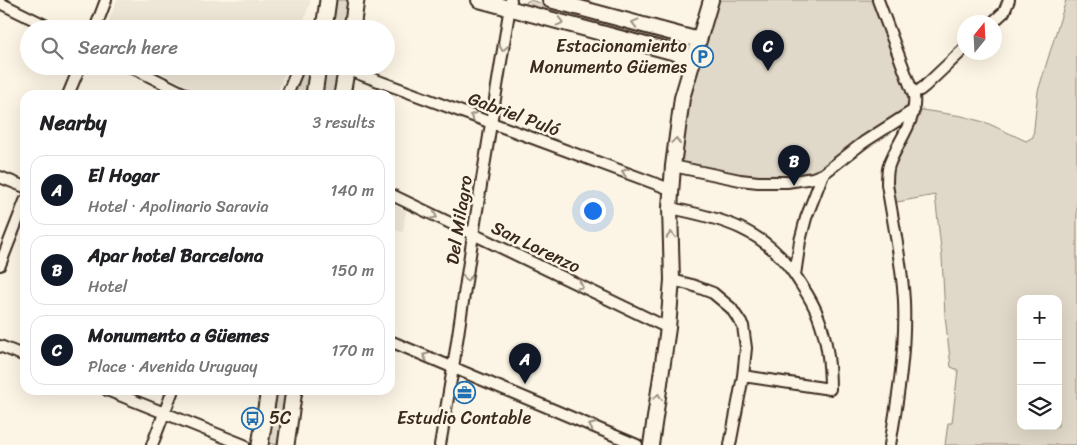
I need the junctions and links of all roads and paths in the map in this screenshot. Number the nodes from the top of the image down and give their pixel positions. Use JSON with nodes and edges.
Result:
{"nodes":[{"id":1,"x":106,"y":0,"type":"edge"},
{"id":2,"x":356,"y":0,"type":"edge"},
{"id":3,"x":480,"y":0,"type":"edge"},
{"id":4,"x":550,"y":0,"type":"edge"},
{"id":5,"x":711,"y":0,"type":"edge"},
{"id":6,"x":878,"y":0,"type":"edge"},
{"id":7,"x":1008,"y":0,"type":"edge"},
{"id":8,"x":0,"y":3,"type":"edge"},
{"id":9,"x":510,"y":4,"type":"edge"},
{"id":10,"x":327,"y":5,"type":"edge"},
{"id":11,"x":1001,"y":15,"type":"edge"},
{"id":12,"x":35,"y":20,"type":"edge"},
{"id":13,"x":98,"y":20,"type":"edge"},
{"id":14,"x":320,"y":20,"type":"edge"},
{"id":15,"x":325,"y":20,"type":"edge"},
{"id":16,"x":353,"y":20,"type":"edge"},
{"id":17,"x":699,"y":40,"type":"junction"},
{"id":18,"x":957,"y":56,"type":"edge"},
{"id":19,"x":694,"y":58,"type":"junction"},
{"id":20,"x":76,"y":75,"type":"edge"},
{"id":21,"x":147,"y":75,"type":"edge"},
{"id":22,"x":295,"y":75,"type":"edge"},
{"id":23,"x":317,"y":75,"type":"edge"},
{"id":24,"x":346,"y":75,"type":"edge"},
{"id":25,"x":366,"y":75,"type":"edge"},
{"id":26,"x":70,"y":90,"type":"edge"},
{"id":27,"x":176,"y":90,"type":"edge"},
{"id":28,"x":289,"y":90,"type":"edge"},
{"id":29,"x":315,"y":90,"type":"edge"},
{"id":30,"x":343,"y":90,"type":"edge"},
{"id":31,"x":913,"y":94,"type":"junction"},
{"id":32,"x":914,"y":110,"type":"junction"},
{"id":33,"x":492,"y":122,"type":"junction"},
{"id":34,"x":673,"y":166,"type":"junction"},
{"id":35,"x":823,"y":174,"type":"junction"},
{"id":36,"x":0,"y":177,"type":"edge"},
{"id":37,"x":20,"y":185,"type":"edge"},
{"id":38,"x":670,"y":189,"type":"junction"},
{"id":39,"x":395,"y":196,"type":"edge"},
{"id":40,"x":670,"y":208,"type":"junction"},
{"id":41,"x":20,"y":214,"type":"edge"},
{"id":42,"x":473,"y":235,"type":"junction"},
{"id":43,"x":0,"y":265,"type":"edge"},
{"id":44,"x":795,"y":275,"type":"junction"},
{"id":45,"x":672,"y":280,"type":"junction"},
{"id":46,"x":668,"y":328,"type":"junction"},
{"id":47,"x":395,"y":343,"type":"edge"},
{"id":48,"x":0,"y":346,"type":"edge"},
{"id":49,"x":20,"y":354,"type":"edge"},
{"id":50,"x":453,"y":368,"type":"junction"},
{"id":51,"x":743,"y":376,"type":"junction"},
{"id":52,"x":119,"y":395,"type":"edge"},
{"id":53,"x":171,"y":395,"type":"edge"},
{"id":54,"x":268,"y":395,"type":"edge"},
{"id":55,"x":293,"y":395,"type":"edge"},
{"id":56,"x":164,"y":413,"type":"junction"},
{"id":57,"x":152,"y":445,"type":"edge"},
{"id":58,"x":244,"y":445,"type":"edge"},
{"id":59,"x":260,"y":445,"type":"edge"},
{"id":60,"x":286,"y":445,"type":"edge"},
{"id":61,"x":440,"y":445,"type":"edge"},
{"id":62,"x":637,"y":445,"type":"edge"},
{"id":63,"x":651,"y":445,"type":"edge"},
{"id":64,"x":730,"y":445,"type":"edge"},
{"id":65,"x":890,"y":445,"type":"edge"}],
"edges":[{"from":1,"to":13,"type":"street"},
{"from":2,"to":16,"type":"main road"},
{"from":3,"to":9,"type":"street"},
{"from":17,"to":4,"type":"street","one_way":true},
{"from":5,"to":17,"type":"street"},
{"from":6,"to":31,"type":"street"},
{"from":7,"to":11,"type":"street"},
{"from":8,"to":12,"type":"street"},
{"from":9,"to":19,"type":"street","one_way":true},
{"from":9,"to":33,"type":"street","name":"Del Milagro","one_way":true},
{"from":10,"to":14,"type":"street"},
{"from":10,"to":15,"type":"main road"},
{"from":17,"to":19,"type":"street"},
{"from":18,"to":31,"type":"street"},
{"from":34,"to":19,"type":"street","one_way":true},
{"from":20,"to":26,"type":"street"},
{"from":21,"to":27,"type":"street"},
{"from":22,"to":28,"type":"street"},
{"from":23,"to":29,"type":"main road"},
{"from":24,"to":30,"type":"main road"},
{"from":33,"to":25,"type":"street","name":"Gabriel Puló","one_way":true},
{"from":31,"to":32,"type":"street"},
{"from":32,"to":35,"type":"street"},
{"from":32,"to":65,"type":"street"},
{"from":38,"to":33,"type":"street","name":"Gabriel Puló","one_way":true},
{"from":33,"to":42,"type":"street","name":"Del Milagro"},
{"from":34,"to":35,"type":"street"},
{"from":34,"to":38,"type":"street"},
{"from":35,"to":44,"type":"street"},
{"from":36,"to":37,"type":"street"},
{"from":38,"to":40,"type":"street"},
{"from":39,"to":42,"type":"street","name":"San Lorenzo","one_way":true},
{"from":40,"to":44,"type":"street"},
{"from":45,"to":40,"type":"street","one_way":true},
{"from":41,"to":43,"type":"street"},
{"from":42,"to":46,"type":"street","name":"San Lorenzo","one_way":true},
{"from":42,"to":50,"type":"street","name":"Del Milagro","one_way":true},
{"from":44,"to":51,"type":"street"},
{"from":45,"to":46,"type":"street"},
{"from":45,"to":51,"type":"street"},
{"from":63,"to":46,"type":"street","one_way":true},
{"from":50,"to":47,"type":"street","one_way":true},
{"from":48,"to":49,"type":"street"},
{"from":50,"to":61,"type":"street","name":"Del Milagro"},
{"from":62,"to":50,"type":"street","one_way":true},
{"from":51,"to":64,"type":"street"},
{"from":52,"to":56,"type":"street"},
{"from":53,"to":56,"type":"street"},
{"from":54,"to":59,"type":"main road"},
{"from":55,"to":60,"type":"main road"},
{"from":56,"to":57,"type":"street"},
{"from":56,"to":58,"type":"street"}]}
